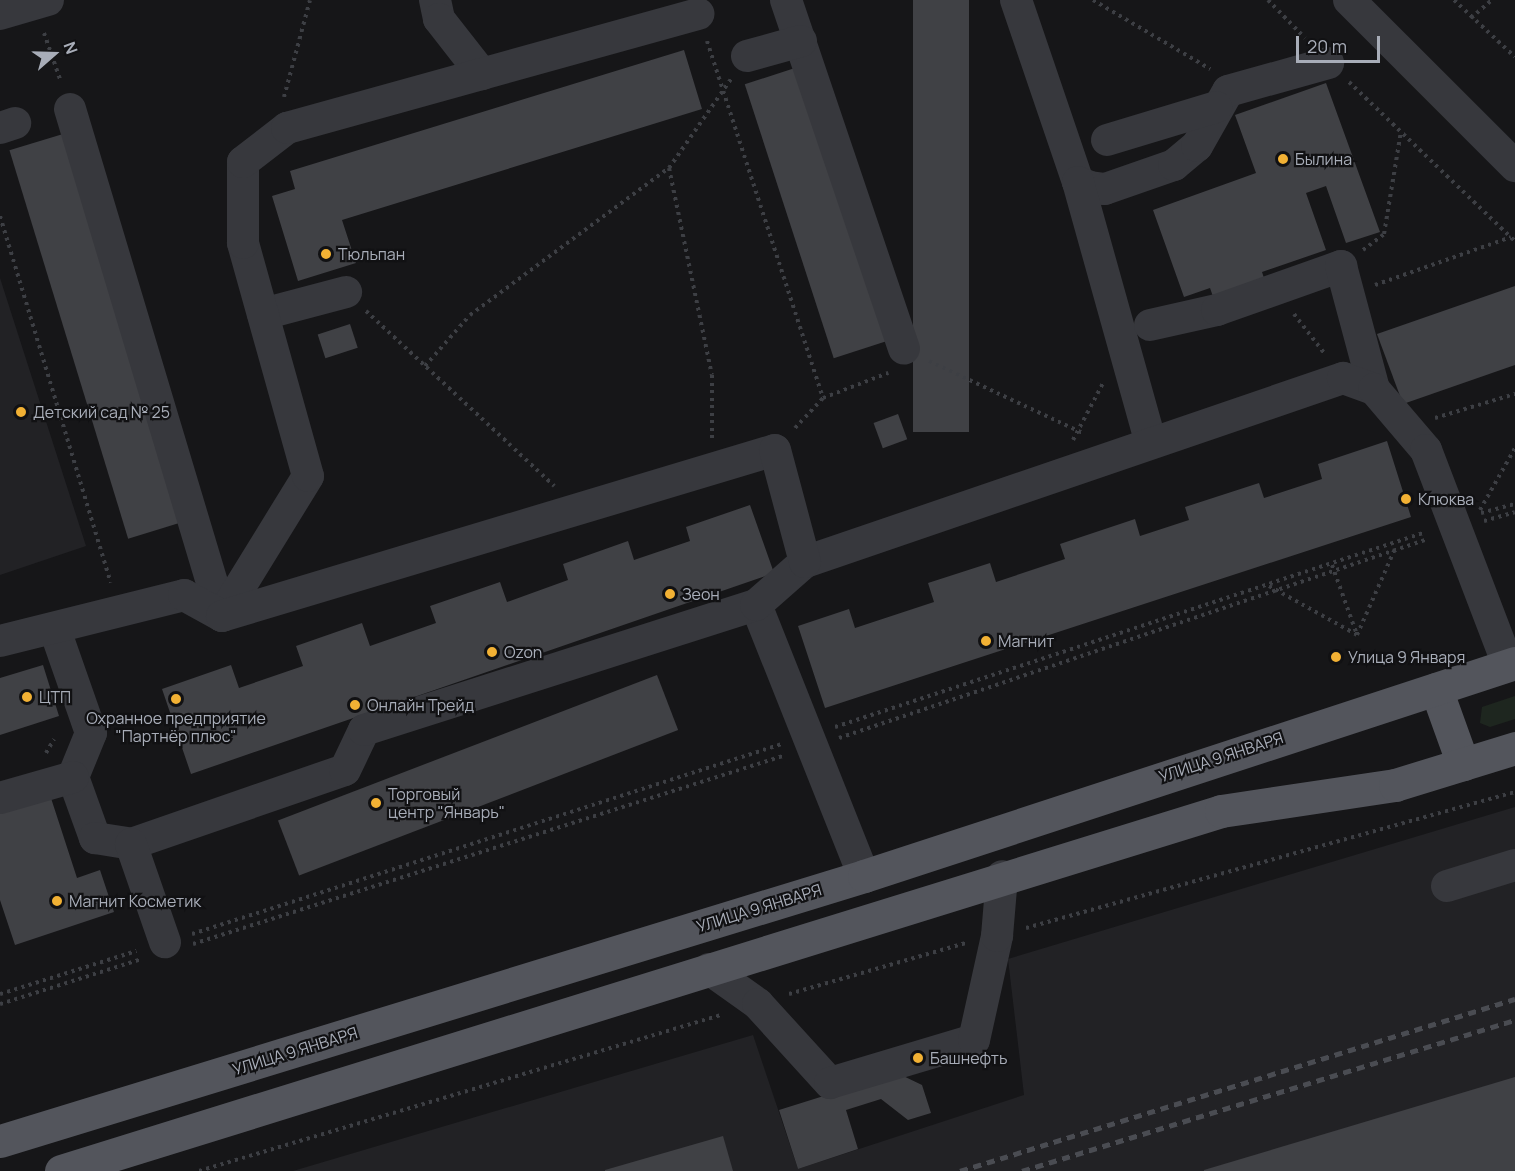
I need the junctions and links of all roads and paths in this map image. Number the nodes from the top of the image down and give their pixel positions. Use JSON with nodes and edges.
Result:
{"nodes":[{"id":1,"x":310,"y":0,"type":"edge"},
{"id":2,"x":435,"y":0,"type":"edge"},
{"id":3,"x":786,"y":0,"type":"edge"},
{"id":4,"x":1016,"y":0,"type":"edge"},
{"id":5,"x":1093,"y":0,"type":"edge"},
{"id":6,"x":1268,"y":0,"type":"edge"},
{"id":7,"x":1349,"y":0,"type":"edge"},
{"id":8,"x":1454,"y":0,"type":"edge"},
{"id":9,"x":1492,"y":0,"type":"edge"},
{"id":10,"x":41,"y":2,"type":"edge"},
{"id":11,"x":0,"y":14,"type":"edge"},
{"id":12,"x":698,"y":14,"type":"joint"},
{"id":13,"x":1472,"y":18,"type":"junction"},
{"id":14,"x":801,"y":41,"type":"junction"},
{"id":15,"x":747,"y":56,"type":"joint"},
{"id":16,"x":1515,"y":57,"type":"edge"},
{"id":17,"x":1328,"y":63,"type":"junction"},
{"id":18,"x":482,"y":74,"type":"junction"},
{"id":19,"x":1239,"y":86,"type":"junction"},
{"id":20,"x":723,"y":90,"type":"junction"},
{"id":21,"x":1216,"y":107,"type":"junction"},
{"id":22,"x":70,"y":109,"type":"joint"},
{"id":23,"x":287,"y":128,"type":"junction"},
{"id":24,"x":1401,"y":130,"type":"junction"},
{"id":25,"x":1107,"y":140,"type":"dead end"},
{"id":26,"x":1515,"y":166,"type":"edge"},
{"id":27,"x":669,"y":168,"type":"junction"},
{"id":28,"x":1078,"y":182,"type":"junction"},
{"id":29,"x":0,"y":216,"type":"edge"},
{"id":30,"x":1513,"y":239,"type":"edge"},
{"id":31,"x":1345,"y":280,"type":"junction"},
{"id":32,"x":1275,"y":290,"type":"junction"},
{"id":33,"x":346,"y":292,"type":"joint"},
{"id":34,"x":263,"y":314,"type":"junction"},
{"id":35,"x":1138,"y":334,"type":"junction"},
{"id":36,"x":899,"y":360,"type":"junction"},
{"id":37,"x":424,"y":366,"type":"junction"},
{"id":38,"x":1343,"y":378,"type":"junction"},
{"id":39,"x":1374,"y":389,"type":"junction"},
{"id":40,"x":1515,"y":394,"type":"edge"},
{"id":41,"x":823,"y":398,"type":"junction"},
{"id":42,"x":1406,"y":427,"type":"junction"},
{"id":43,"x":1077,"y":430,"type":"junction"},
{"id":44,"x":1150,"y":440,"type":"junction"},
{"id":45,"x":1515,"y":448,"type":"edge"},
{"id":46,"x":775,"y":450,"type":"junction"},
{"id":47,"x":1116,"y":452,"type":"junction"},
{"id":48,"x":712,"y":471,"type":"junction"},
{"id":49,"x":1056,"y":473,"type":"junction"},
{"id":50,"x":1515,"y":504,"type":"edge"},
{"id":51,"x":580,"y":510,"type":"junction"},
{"id":52,"x":1515,"y":512,"type":"edge"},
{"id":53,"x":1457,"y":524,"type":"junction"},
{"id":54,"x":1398,"y":543,"type":"junction"},
{"id":55,"x":1395,"y":550,"type":"junction"},
{"id":56,"x":805,"y":562,"type":"junction"},
{"id":57,"x":1332,"y":565,"type":"junction"},
{"id":58,"x":1335,"y":573,"type":"junction"},
{"id":59,"x":1269,"y":586,"type":"junction"},
{"id":60,"x":1279,"y":591,"type":"junction"},
{"id":61,"x":756,"y":605,"type":"junction"},
{"id":62,"x":119,"y":610,"type":"junction"},
{"id":63,"x":222,"y":616,"type":"junction"},
{"id":64,"x":55,"y":630,"type":"junction"},
{"id":65,"x":1357,"y":635,"type":"junction"},
{"id":66,"x":0,"y":641,"type":"edge"},
{"id":67,"x":1512,"y":664,"type":"edge"},
{"id":68,"x":1436,"y":689,"type":"junction"},
{"id":69,"x":79,"y":697,"type":"junction"},
{"id":70,"x":813,"y":740,"type":"junction"},
{"id":71,"x":1515,"y":748,"type":"edge"},
{"id":72,"x":1463,"y":764,"type":"junction"},
{"id":73,"x":73,"y":777,"type":"junction"},
{"id":74,"x":1515,"y":792,"type":"edge"},
{"id":75,"x":12,"y":795,"type":"edge"},
{"id":76,"x":131,"y":844,"type":"junction"},
{"id":77,"x":1515,"y":865,"type":"edge"},
{"id":78,"x":864,"y":876,"type":"junction"},
{"id":79,"x":1002,"y":876,"type":"junction"},
{"id":80,"x":1447,"y":886,"type":"dead end"},
{"id":81,"x":997,"y":936,"type":"junction"},
{"id":82,"x":164,"y":949,"type":"junction"},
{"id":83,"x":709,"y":969,"type":"junction"},
{"id":84,"x":0,"y":994,"type":"edge"},
{"id":85,"x":0,"y":1004,"type":"edge"},
{"id":86,"x":758,"y":1004,"type":"junction"},
{"id":87,"x":0,"y":1141,"type":"edge"},
{"id":88,"x":61,"y":1171,"type":"edge"},
{"id":89,"x":199,"y":1171,"type":"edge"}],
"edges":[{"from":1,"to":23,"type":"path"},
{"from":2,"to":18,"type":"street"},
{"from":3,"to":14,"type":"street"},
{"from":4,"to":28,"type":"street"},
{"from":5,"to":19,"type":"path"},
{"from":6,"to":17,"type":"path"},
{"from":7,"to":26,"type":"street"},
{"from":8,"to":13,"type":"path"},
{"from":9,"to":13,"type":"path"},
{"from":10,"to":11,"type":"street"},
{"from":10,"to":22,"type":"path"},
{"from":12,"to":18,"type":"street"},
{"from":12,"to":20,"type":"path"},
{"from":13,"to":16,"type":"path"},
{"from":14,"to":15,"type":"street"},
{"from":14,"to":36,"type":"street"},
{"from":15,"to":20,"type":"path"},
{"from":17,"to":19,"type":"street"},
{"from":17,"to":24,"type":"path"},
{"from":18,"to":23,"type":"street"},
{"from":19,"to":21,"type":"street"},
{"from":20,"to":27,"type":"path"},
{"from":20,"to":41,"type":"path"},
{"from":21,"to":25,"type":"street"},
{"from":21,"to":28,"type":"street"},
{"from":22,"to":63,"type":"street"},
{"from":23,"to":34,"type":"street"},
{"from":24,"to":30,"type":"path"},
{"from":24,"to":31,"type":"path"},
{"from":27,"to":37,"type":"path"},
{"from":27,"to":48,"type":"path"},
{"from":28,"to":35,"type":"street"},
{"from":29,"to":62,"type":"path"},
{"from":30,"to":31,"type":"path"},
{"from":31,"to":32,"type":"street"},
{"from":31,"to":39,"type":"street"},
{"from":32,"to":35,"type":"street"},
{"from":32,"to":38,"type":"path"},
{"from":33,"to":34,"type":"street"},
{"from":33,"to":37,"type":"path"},
{"from":34,"to":63,"type":"street"},
{"from":35,"to":43,"type":"path"},
{"from":35,"to":44,"type":"street"},
{"from":36,"to":41,"type":"path"},
{"from":36,"to":43,"type":"path"},
{"from":37,"to":51,"type":"path"},
{"from":38,"to":39,"type":"street"},
{"from":38,"to":44,"type":"street"},
{"from":39,"to":42,"type":"street"},
{"from":40,"to":42,"type":"path"},
{"from":41,"to":46,"type":"path"},
{"from":42,"to":53,"type":"street"},
{"from":43,"to":47,"type":"path"},
{"from":43,"to":49,"type":"path"},
{"from":44,"to":47,"type":"street"},
{"from":45,"to":50,"type":"path"},
{"from":46,"to":48,"type":"street"},
{"from":46,"to":56,"type":"street"},
{"from":47,"to":49,"type":"street"},
{"from":48,"to":51,"type":"street"},
{"from":49,"to":56,"type":"street"},
{"from":51,"to":63,"type":"street"},
{"from":52,"to":53,"type":"path"},
{"from":53,"to":54,"type":"path"},
{"from":53,"to":55,"type":"path"},
{"from":53,"to":67,"type":"street"},
{"from":54,"to":55,"type":"path"},
{"from":54,"to":57,"type":"path"},
{"from":55,"to":58,"type":"path"},
{"from":55,"to":65,"type":"path"},
{"from":56,"to":61,"type":"street"},
{"from":57,"to":58,"type":"path"},
{"from":57,"to":59,"type":"path"},
{"from":58,"to":60,"type":"path"},
{"from":58,"to":65,"type":"path"},
{"from":59,"to":60,"type":"path"},
{"from":59,"to":70,"type":"path"},
{"from":60,"to":65,"type":"path"},
{"from":60,"to":70,"type":"path"},
{"from":61,"to":70,"type":"street"},
{"from":61,"to":76,"type":"street"},
{"from":62,"to":63,"type":"street"},
{"from":62,"to":64,"type":"street"},
{"from":64,"to":66,"type":"street"},
{"from":64,"to":69,"type":"street"},
{"from":67,"to":68,"type":"main road","name":"УЛИЦА 9 ЯНВАРЯ"},
{"from":68,"to":72,"type":"main road"},
{"from":68,"to":78,"type":"main road","name":"УЛИЦА 9 ЯНВАРЯ"},
{"from":69,"to":73,"type":"street"},
{"from":69,"to":75,"type":"path"},
{"from":70,"to":78,"type":"street"},
{"from":70,"to":82,"type":"path"},
{"from":70,"to":82,"type":"path"},
{"from":71,"to":72,"type":"main road"},
{"from":72,"to":79,"type":"main road"},
{"from":73,"to":75,"type":"street"},
{"from":73,"to":76,"type":"street"},
{"from":74,"to":81,"type":"path"},
{"from":76,"to":82,"type":"street"},
{"from":77,"to":80,"type":"street"},
{"from":78,"to":87,"type":"main road","name":"УЛИЦА 9 ЯНВАРЯ"},
{"from":79,"to":81,"type":"street"},
{"from":79,"to":83,"type":"main road"},
{"from":81,"to":86,"type":"path"},
{"from":81,"to":86,"type":"street"},
{"from":82,"to":84,"type":"path"},
{"from":82,"to":85,"type":"path"},
{"from":83,"to":86,"type":"street"},
{"from":83,"to":88,"type":"main road"},
{"from":86,"to":89,"type":"path"}]}
